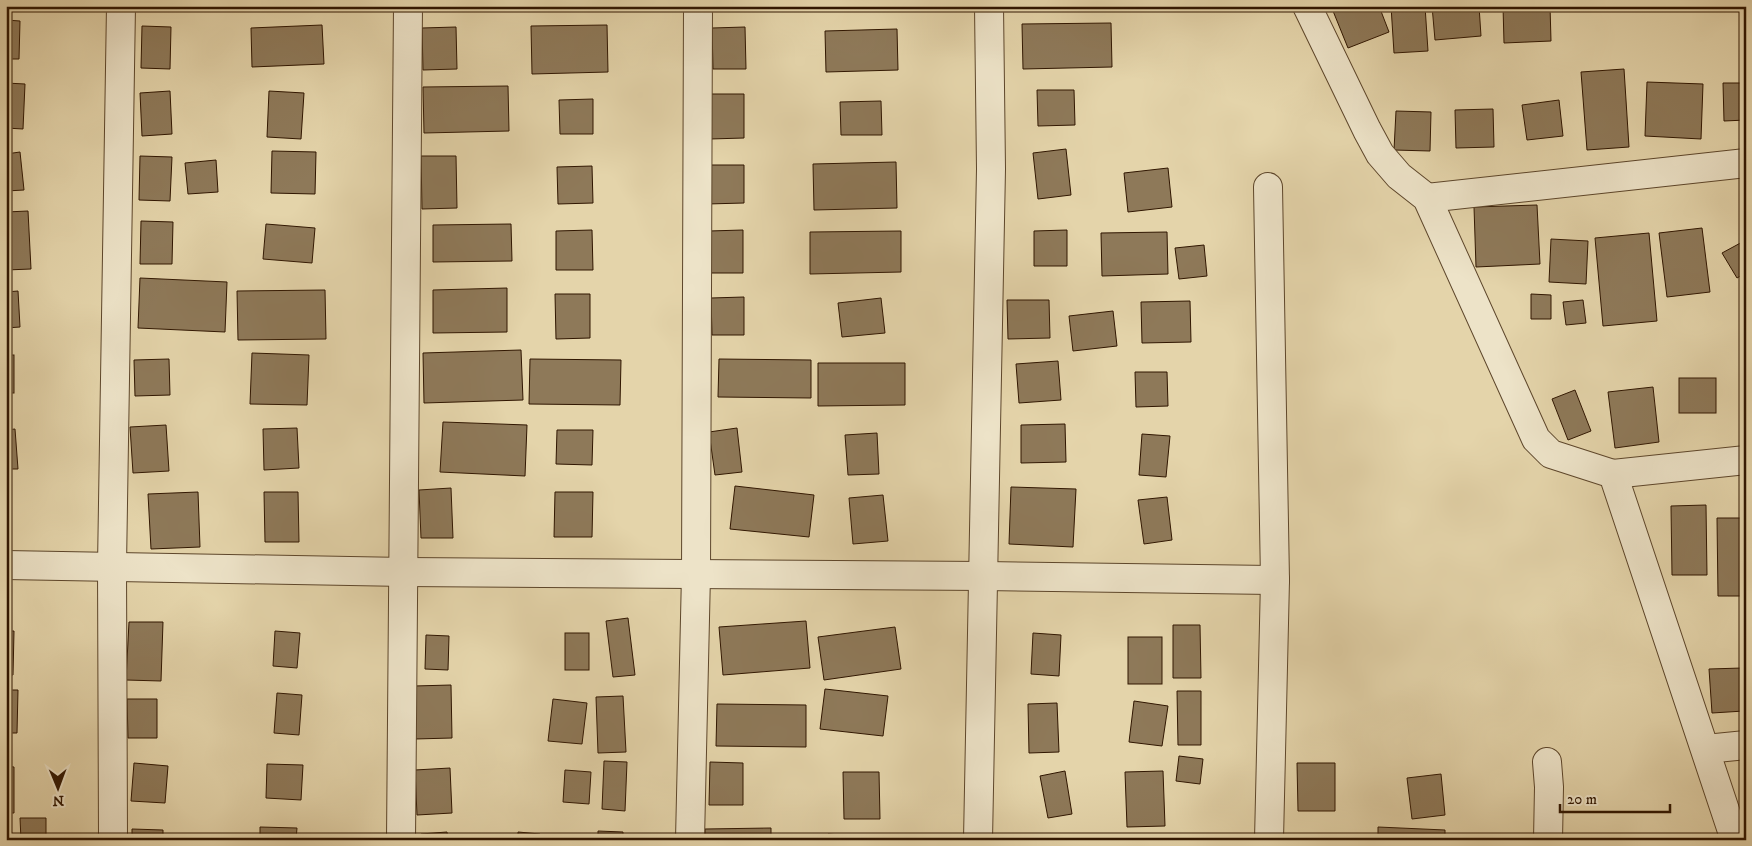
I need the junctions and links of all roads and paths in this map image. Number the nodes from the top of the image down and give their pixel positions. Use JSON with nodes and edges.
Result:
{"nodes":[{"id":1,"x":121,"y":6,"type":"edge"},
{"id":2,"x":408,"y":6,"type":"edge"},
{"id":3,"x":698,"y":6,"type":"edge"},
{"id":4,"x":989,"y":6,"type":"edge"},
{"id":5,"x":1307,"y":6,"type":"edge"},
{"id":6,"x":1746,"y":163,"type":"edge"},
{"id":7,"x":1268,"y":187,"type":"dead end"},
{"id":8,"x":1427,"y":198,"type":"junction"},
{"id":9,"x":1746,"y":460,"type":"edge"},
{"id":10,"x":1612,"y":474,"type":"junction"},
{"id":11,"x":6,"y":565,"type":"edge"},
{"id":12,"x":112,"y":566,"type":"junction"},
{"id":13,"x":405,"y":572,"type":"junction"},
{"id":14,"x":696,"y":574,"type":"junction"},
{"id":15,"x":984,"y":576,"type":"junction"},
{"id":16,"x":1275,"y":580,"type":"junction"},
{"id":17,"x":1746,"y":745,"type":"edge"},
{"id":18,"x":1706,"y":749,"type":"junction"},
{"id":19,"x":1547,"y":762,"type":"dead end"},
{"id":20,"x":112,"y":840,"type":"edge"},
{"id":21,"x":401,"y":840,"type":"edge"},
{"id":22,"x":690,"y":840,"type":"edge"},
{"id":23,"x":978,"y":840,"type":"edge"},
{"id":24,"x":1269,"y":840,"type":"edge"},
{"id":25,"x":1548,"y":840,"type":"edge"},
{"id":26,"x":1735,"y":840,"type":"edge"}],
"edges":[{"from":1,"to":12,"type":"street"},
{"from":2,"to":13,"type":"street"},
{"from":3,"to":14,"type":"street"},
{"from":4,"to":15,"type":"street"},
{"from":5,"to":8,"type":"street"},
{"from":6,"to":8,"type":"street"},
{"from":7,"to":16,"type":"street"},
{"from":8,"to":10,"type":"street"},
{"from":9,"to":10,"type":"street"},
{"from":10,"to":18,"type":"street"},
{"from":11,"to":12,"type":"street"},
{"from":12,"to":13,"type":"street"},
{"from":12,"to":20,"type":"street"},
{"from":13,"to":14,"type":"street"},
{"from":13,"to":21,"type":"street"},
{"from":14,"to":15,"type":"street"},
{"from":14,"to":22,"type":"street"},
{"from":15,"to":16,"type":"street"},
{"from":15,"to":23,"type":"street"},
{"from":16,"to":24,"type":"street"},
{"from":17,"to":18,"type":"street"},
{"from":18,"to":26,"type":"street"},
{"from":19,"to":25,"type":"street"}]}
